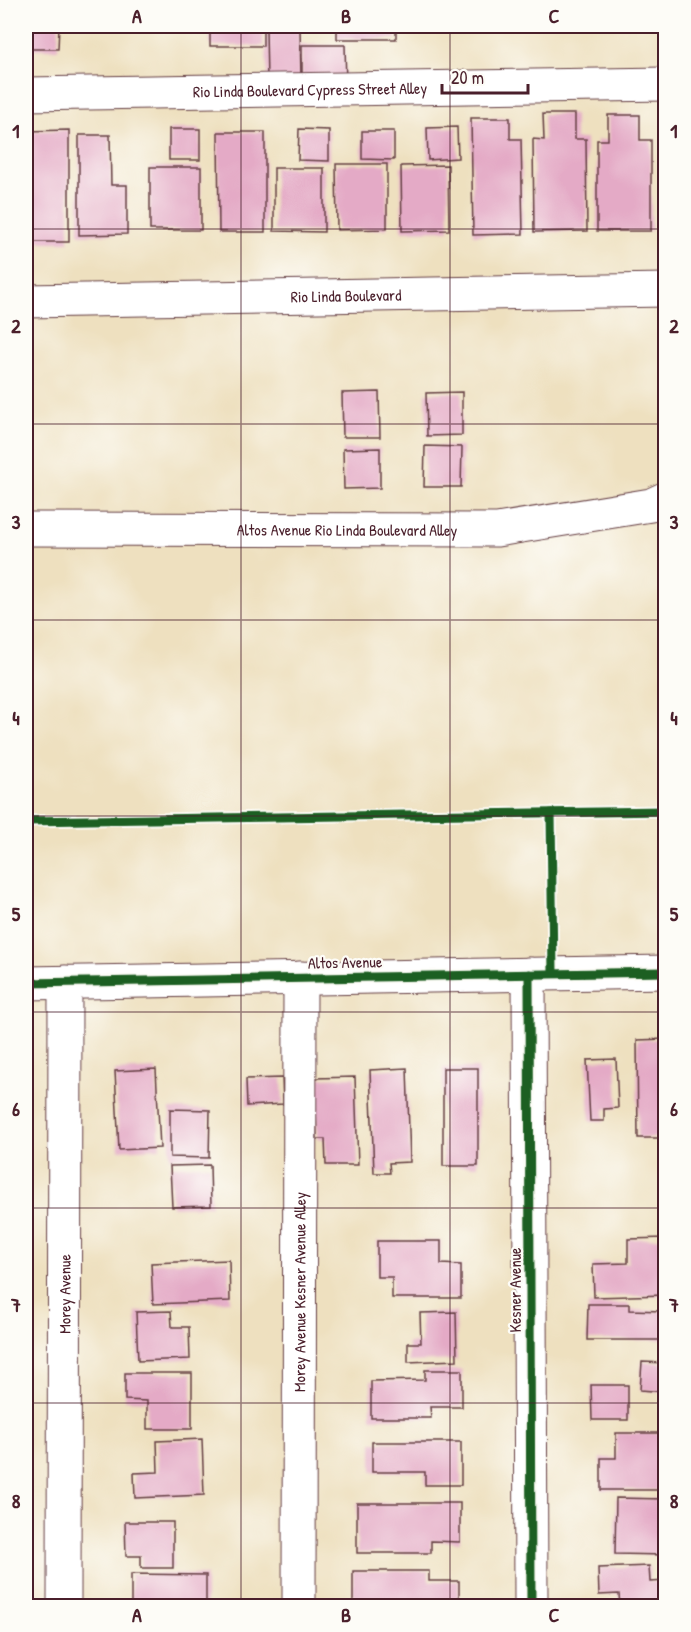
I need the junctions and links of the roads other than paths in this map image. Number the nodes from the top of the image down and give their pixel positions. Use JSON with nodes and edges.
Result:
{"nodes":[{"id":1,"x":666,"y":84,"type":"edge"},
{"id":2,"x":26,"y":94,"type":"edge"},
{"id":3,"x":666,"y":290,"type":"edge"},
{"id":4,"x":26,"y":301,"type":"edge"},
{"id":5,"x":666,"y":498,"type":"edge"},
{"id":6,"x":26,"y":529,"type":"edge"},
{"id":7,"x":666,"y":972,"type":"edge"},
{"id":8,"x":529,"y":974,"type":"junction"},
{"id":9,"x":300,"y":978,"type":"junction"},
{"id":10,"x":65,"y":982,"type":"junction"},
{"id":11,"x":26,"y":983,"type":"edge"},
{"id":12,"x":64,"y":1606,"type":"edge"},
{"id":13,"x":299,"y":1606,"type":"edge"},
{"id":14,"x":531,"y":1606,"type":"edge"}],
"edges":[{"from":1,"to":2,"type":"street","name":"Rio Linda Boulevard Cypress Street Alley"},
{"from":3,"to":4,"type":"street","name":"Rio Linda Boulevard"},
{"from":5,"to":6,"type":"street","name":"Altos Avenue Rio Linda Boulevard Alley"},
{"from":7,"to":8,"type":"street","name":"Altos Avenue"},
{"from":8,"to":9,"type":"street","name":"Altos Avenue"},
{"from":8,"to":14,"type":"street","name":"Kesner Avenue"},
{"from":9,"to":10,"type":"street","name":"Altos Avenue"},
{"from":9,"to":13,"type":"street","name":"Morey Avenue Kesner Avenue Alley"},
{"from":10,"to":11,"type":"street","name":"Altos Avenue"},
{"from":10,"to":12,"type":"street","name":"Morey Avenue"}]}
